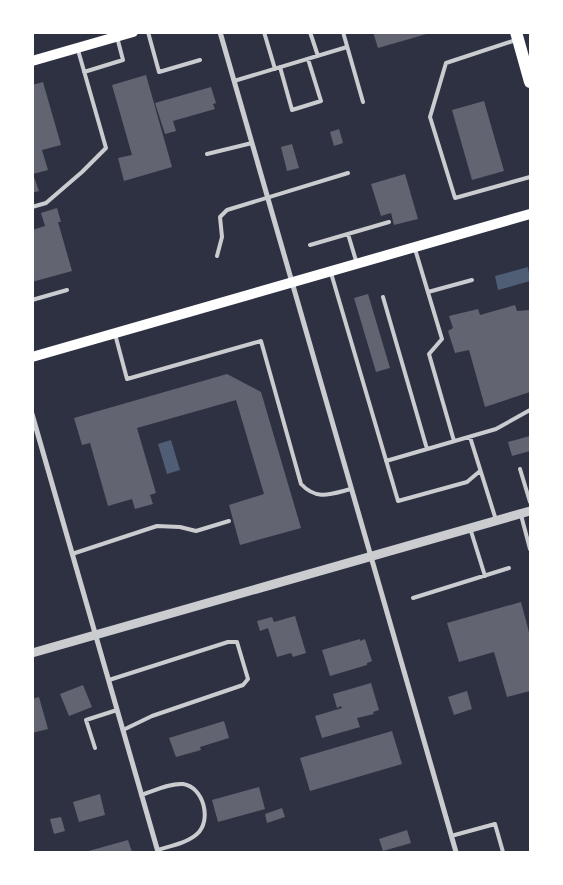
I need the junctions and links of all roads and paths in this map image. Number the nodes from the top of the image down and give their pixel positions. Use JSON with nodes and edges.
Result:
{"nodes":[{"id":1,"x":132,"y":32,"type":"edge"},
{"id":2,"x":148,"y":32,"type":"edge"},
{"id":3,"x":220,"y":32,"type":"edge"},
{"id":4,"x":264,"y":32,"type":"edge"},
{"id":5,"x":310,"y":32,"type":"edge"},
{"id":6,"x":343,"y":32,"type":"edge"},
{"id":7,"x":112,"y":36,"type":"edge"},
{"id":8,"x":517,"y":36,"type":"edge"},
{"id":9,"x":347,"y":47,"type":"junction"},
{"id":10,"x":78,"y":48,"type":"junction"},
{"id":11,"x":318,"y":56,"type":"junction"},
{"id":12,"x":308,"y":59,"type":"junction"},
{"id":13,"x":200,"y":60,"type":"dead end"},
{"id":14,"x":32,"y":61,"type":"edge"},
{"id":15,"x":280,"y":67,"type":"junction"},
{"id":16,"x":274,"y":69,"type":"junction"},
{"id":17,"x":84,"y":72,"type":"junction"},
{"id":18,"x":234,"y":81,"type":"junction"},
{"id":19,"x":530,"y":82,"type":"edge"},
{"id":20,"x":364,"y":102,"type":"dead end"},
{"id":21,"x":252,"y":143,"type":"junction"},
{"id":22,"x":207,"y":154,"type":"dead end"},
{"id":23,"x":348,"y":173,"type":"dead end"},
{"id":24,"x":530,"y":177,"type":"edge"},
{"id":25,"x":268,"y":198,"type":"junction"},
{"id":26,"x":32,"y":207,"type":"edge"},
{"id":27,"x":530,"y":214,"type":"edge"},
{"id":28,"x":390,"y":222,"type":"dead end"},
{"id":29,"x":348,"y":234,"type":"junction"},
{"id":30,"x":310,"y":245,"type":"dead end"},
{"id":31,"x":415,"y":247,"type":"junction"},
{"id":32,"x":217,"y":256,"type":"dead end"},
{"id":33,"x":357,"y":264,"type":"junction"},
{"id":34,"x":331,"y":271,"type":"junction"},
{"id":35,"x":472,"y":280,"type":"dead end"},
{"id":36,"x":292,"y":282,"type":"junction"},
{"id":37,"x":67,"y":290,"type":"dead end"},
{"id":38,"x":428,"y":292,"type":"junction"},
{"id":39,"x":383,"y":296,"type":"dead end"},
{"id":40,"x":32,"y":300,"type":"edge"},
{"id":41,"x":115,"y":334,"type":"junction"},
{"id":42,"x":32,"y":357,"type":"edge"},
{"id":43,"x":530,"y":410,"type":"edge"},
{"id":44,"x":32,"y":414,"type":"edge"},
{"id":45,"x":470,"y":437,"type":"junction"},
{"id":46,"x":454,"y":441,"type":"junction"},
{"id":47,"x":428,"y":449,"type":"junction"},
{"id":48,"x":386,"y":461,"type":"junction"},
{"id":49,"x":520,"y":469,"type":"dead end"},
{"id":50,"x":480,"y":471,"type":"junction"},
{"id":51,"x":352,"y":489,"type":"junction"},
{"id":52,"x":530,"y":502,"type":"edge"},
{"id":53,"x":530,"y":511,"type":"edge"},
{"id":54,"x":520,"y":514,"type":"junction"},
{"id":55,"x":228,"y":521,"type":"dead end"},
{"id":56,"x":496,"y":521,"type":"junction"},
{"id":57,"x":470,"y":528,"type":"junction"},
{"id":58,"x":529,"y":540,"type":"edge"},
{"id":59,"x":530,"y":549,"type":"edge"},
{"id":60,"x":72,"y":554,"type":"junction"},
{"id":61,"x":371,"y":557,"type":"junction"},
{"id":62,"x":509,"y":568,"type":"dead end"},
{"id":63,"x":485,"y":576,"type":"junction"},
{"id":64,"x":413,"y":598,"type":"dead end"},
{"id":65,"x":96,"y":635,"type":"junction"},
{"id":66,"x":32,"y":653,"type":"edge"},
{"id":67,"x":108,"y":680,"type":"junction"},
{"id":68,"x":117,"y":710,"type":"junction"},
{"id":69,"x":123,"y":730,"type":"junction"},
{"id":70,"x":95,"y":748,"type":"dead end"},
{"id":71,"x":141,"y":795,"type":"junction"},
{"id":72,"x":451,"y":836,"type":"junction"},
{"id":73,"x":158,"y":851,"type":"edge"},
{"id":74,"x":456,"y":852,"type":"edge"},
{"id":75,"x":503,"y":852,"type":"edge"}],
"edges":[{"from":1,"to":7,"type":"main road"},
{"from":2,"to":13,"type":"lane"},
{"from":3,"to":18,"type":"street"},
{"from":4,"to":16,"type":"lane"},
{"from":5,"to":11,"type":"lane"},
{"from":6,"to":9,"type":"lane"},
{"from":7,"to":10,"type":"main road"},
{"from":7,"to":17,"type":"lane"},
{"from":8,"to":19,"type":"main road"},
{"from":8,"to":24,"type":"lane"},
{"from":9,"to":11,"type":"lane"},
{"from":9,"to":20,"type":"lane"},
{"from":10,"to":14,"type":"main road"},
{"from":10,"to":17,"type":"lane"},
{"from":11,"to":12,"type":"lane"},
{"from":12,"to":15,"type":"lane"},
{"from":12,"to":15,"type":"lane"},
{"from":15,"to":16,"type":"lane"},
{"from":16,"to":18,"type":"lane"},
{"from":17,"to":26,"type":"lane"},
{"from":18,"to":21,"type":"street"},
{"from":21,"to":22,"type":"lane"},
{"from":21,"to":25,"type":"street"},
{"from":23,"to":25,"type":"lane"},
{"from":25,"to":32,"type":"lane"},
{"from":25,"to":36,"type":"street"},
{"from":27,"to":31,"type":"main road"},
{"from":28,"to":29,"type":"lane"},
{"from":29,"to":30,"type":"lane"},
{"from":29,"to":33,"type":"lane"},
{"from":31,"to":33,"type":"main road"},
{"from":31,"to":38,"type":"lane"},
{"from":33,"to":34,"type":"main road"},
{"from":34,"to":36,"type":"main road"},
{"from":34,"to":48,"type":"lane"},
{"from":35,"to":38,"type":"lane"},
{"from":36,"to":41,"type":"main road"},
{"from":36,"to":51,"type":"street"},
{"from":37,"to":40,"type":"lane"},
{"from":38,"to":46,"type":"lane"},
{"from":39,"to":47,"type":"lane"},
{"from":41,"to":42,"type":"main road"},
{"from":41,"to":51,"type":"lane"},
{"from":43,"to":45,"type":"lane"},
{"from":44,"to":60,"type":"street"},
{"from":45,"to":46,"type":"lane"},
{"from":45,"to":50,"type":"lane"},
{"from":46,"to":47,"type":"lane"},
{"from":47,"to":48,"type":"lane"},
{"from":48,"to":50,"type":"lane"},
{"from":49,"to":52,"type":"lane"},
{"from":50,"to":56,"type":"lane"},
{"from":51,"to":61,"type":"street"},
{"from":53,"to":54,"type":"street"},
{"from":54,"to":56,"type":"street"},
{"from":54,"to":58,"type":"lane"},
{"from":55,"to":60,"type":"lane"},
{"from":56,"to":57,"type":"street"},
{"from":57,"to":61,"type":"street"},
{"from":57,"to":63,"type":"lane"},
{"from":58,"to":59,"type":"lane"},
{"from":60,"to":65,"type":"street"},
{"from":61,"to":65,"type":"street"},
{"from":61,"to":72,"type":"street"},
{"from":62,"to":63,"type":"lane"},
{"from":63,"to":64,"type":"lane"},
{"from":65,"to":66,"type":"street"},
{"from":65,"to":67,"type":"street"},
{"from":67,"to":68,"type":"street"},
{"from":67,"to":69,"type":"lane"},
{"from":68,"to":69,"type":"street"},
{"from":68,"to":70,"type":"lane"},
{"from":69,"to":71,"type":"street"},
{"from":71,"to":73,"type":"street"},
{"from":71,"to":73,"type":"lane"},
{"from":72,"to":74,"type":"street"},
{"from":72,"to":75,"type":"lane"}]}
